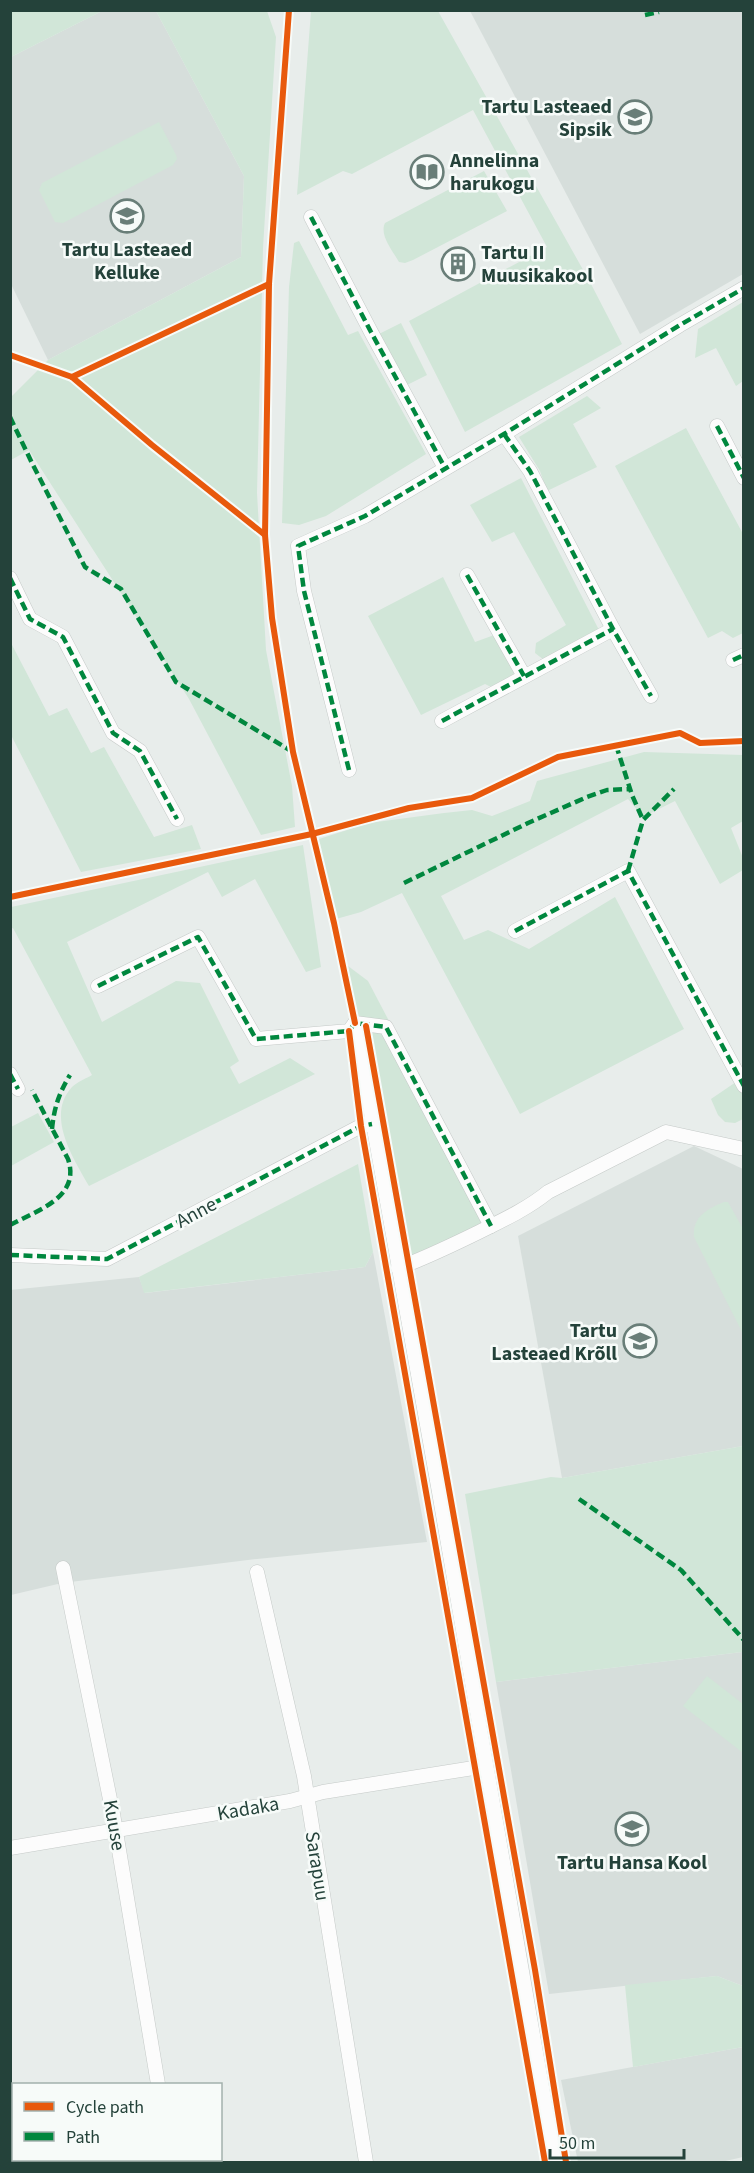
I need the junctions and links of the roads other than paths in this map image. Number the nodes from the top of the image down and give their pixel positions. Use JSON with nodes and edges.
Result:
{"nodes":[{"id":1,"x":311,"y":217,"type":"dead end"},
{"id":2,"x":744,"y":288,"type":"edge"},
{"id":3,"x":717,"y":426,"type":"dead end"},
{"id":4,"x":504,"y":434,"type":"junction"},
{"id":5,"x":445,"y":468,"type":"junction"},
{"id":6,"x":744,"y":478,"type":"edge"},
{"id":7,"x":467,"y":575,"type":"dead end"},
{"id":8,"x":10,"y":578,"type":"edge"},
{"id":9,"x":613,"y":629,"type":"junction"},
{"id":10,"x":524,"y":676,"type":"junction"},
{"id":11,"x":651,"y":696,"type":"dead end"},
{"id":12,"x":442,"y":721,"type":"dead end"},
{"id":13,"x":349,"y":770,"type":"dead end"},
{"id":14,"x":177,"y":819,"type":"dead end"},
{"id":15,"x":515,"y":932,"type":"dead end"},
{"id":16,"x":98,"y":986,"type":"dead end"},
{"id":17,"x":355,"y":1023,"type":"junction"},
{"id":18,"x":10,"y":1074,"type":"edge"},
{"id":19,"x":744,"y":1086,"type":"edge"},
{"id":20,"x":18,"y":1089,"type":"dead end"},
{"id":21,"x":372,"y":1124,"type":"junction"},
{"id":22,"x":744,"y":1149,"type":"edge"},
{"id":23,"x":492,"y":1226,"type":"junction"},
{"id":24,"x":10,"y":1255,"type":"edge"},
{"id":25,"x":398,"y":1268,"type":"junction"},
{"id":26,"x":63,"y":1568,"type":"dead end"},
{"id":27,"x":257,"y":1572,"type":"dead end"},
{"id":28,"x":486,"y":1766,"type":"junction"},
{"id":29,"x":307,"y":1796,"type":"junction"},
{"id":30,"x":116,"y":1830,"type":"junction"},
{"id":31,"x":10,"y":1848,"type":"edge"},
{"id":32,"x":158,"y":2083,"type":"edge"},
{"id":33,"x":366,"y":2163,"type":"edge"},
{"id":34,"x":555,"y":2163,"type":"edge"}],
"edges":[{"from":1,"to":5,"type":"street"},
{"from":2,"to":4,"type":"street"},
{"from":3,"to":6,"type":"street"},
{"from":4,"to":5,"type":"street"},
{"from":4,"to":9,"type":"street"},
{"from":5,"to":13,"type":"street"},
{"from":7,"to":10,"type":"street"},
{"from":8,"to":14,"type":"street"},
{"from":9,"to":10,"type":"street"},
{"from":9,"to":11,"type":"street"},
{"from":10,"to":12,"type":"street"},
{"from":15,"to":19,"type":"street"},
{"from":16,"to":17,"type":"street"},
{"from":17,"to":21,"type":"street"},
{"from":17,"to":23,"type":"street"},
{"from":18,"to":20,"type":"street"},
{"from":21,"to":24,"type":"street","name":"Anne"},
{"from":21,"to":25,"type":"street"},
{"from":22,"to":23,"type":"street"},
{"from":23,"to":25,"type":"street"},
{"from":25,"to":28,"type":"street"},
{"from":26,"to":30,"type":"street","name":"Kuuse"},
{"from":27,"to":29,"type":"street","name":"Sarapuu"},
{"from":28,"to":29,"type":"street","name":"Kadaka"},
{"from":28,"to":34,"type":"street"},
{"from":29,"to":30,"type":"street","name":"Kadaka"},
{"from":29,"to":33,"type":"street","name":"Sarapuu"},
{"from":30,"to":31,"type":"street","name":"Kadaka"},
{"from":30,"to":32,"type":"street","name":"Kuuse"}]}
